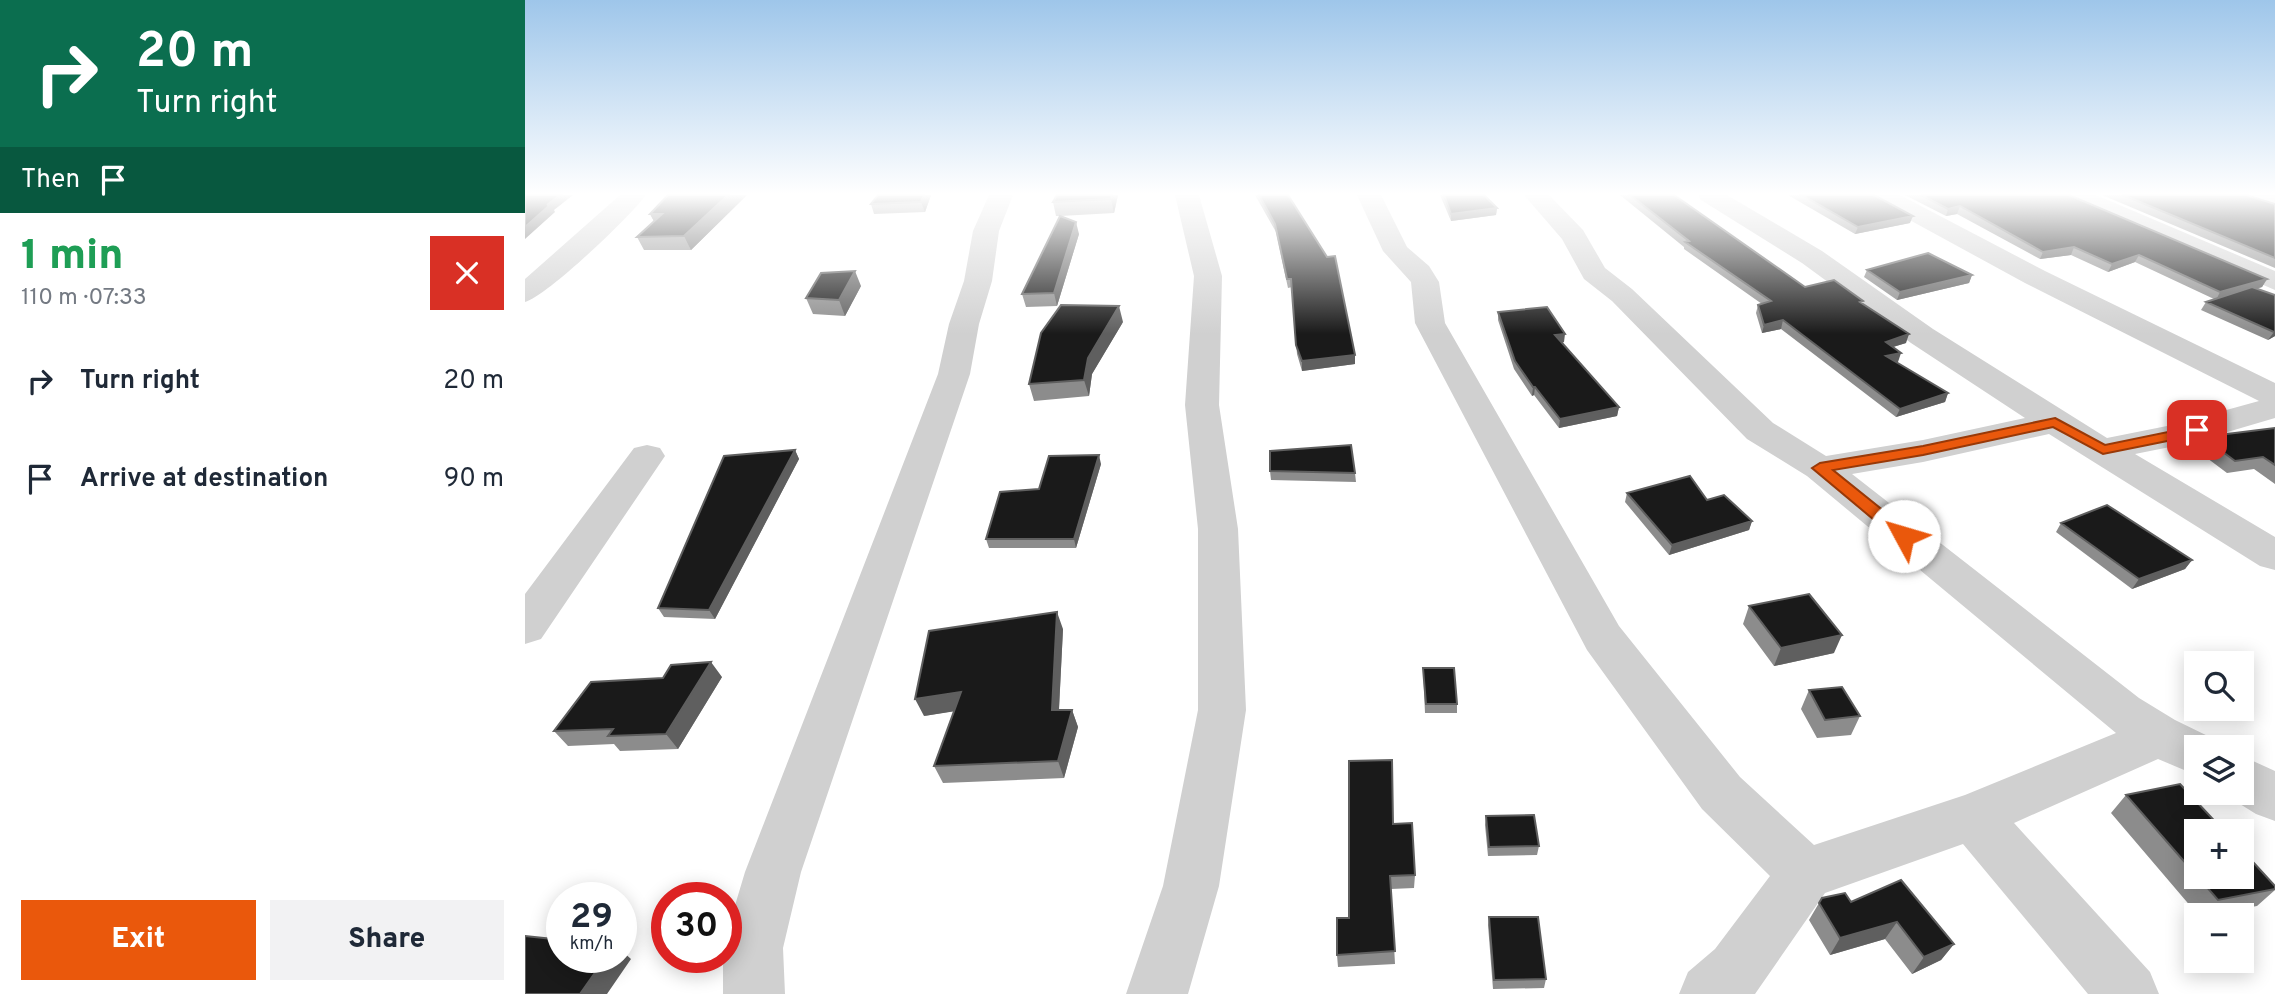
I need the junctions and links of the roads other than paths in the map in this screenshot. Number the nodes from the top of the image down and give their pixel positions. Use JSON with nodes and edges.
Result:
{"nodes":[{"id":1,"x":586,"y":241,"type":"edge"},
{"id":2,"x":984,"y":241,"type":"edge"},
{"id":3,"x":1199,"y":241,"type":"edge"},
{"id":4,"x":1391,"y":241,"type":"edge"},
{"id":5,"x":1577,"y":241,"type":"edge"},
{"id":6,"x":1786,"y":241,"type":"edge"},
{"id":7,"x":1969,"y":241,"type":"edge"},
{"id":8,"x":2183,"y":241,"type":"edge"},
{"id":9,"x":2275,"y":281,"type":"edge"},
{"id":10,"x":525,"y":293,"type":"edge"},
{"id":11,"x":2275,"y":396,"type":"edge"},
{"id":12,"x":2275,"y":407,"type":"edge"},
{"id":13,"x":2055,"y":422,"type":"junction"},
{"id":14,"x":2103,"y":450,"type":"junction"},
{"id":15,"x":647,"y":456,"type":"dead end"},
{"id":16,"x":1820,"y":468,"type":"junction"},
{"id":17,"x":2275,"y":556,"type":"edge"},
{"id":18,"x":525,"y":627,"type":"edge"},
{"id":19,"x":2177,"y":744,"type":"edge"},
{"id":20,"x":2254,"y":785,"type":"edge"},
{"id":21,"x":2275,"y":798,"type":"edge"},
{"id":22,"x":1973,"y":816,"type":"junction"},
{"id":23,"x":1806,"y":873,"type":"junction"},
{"id":24,"x":754,"y":994,"type":"edge"},
{"id":25,"x":1157,"y":994,"type":"edge"},
{"id":26,"x":1710,"y":994,"type":"edge"},
{"id":27,"x":2128,"y":994,"type":"edge"}],
"edges":[{"from":1,"to":10,"type":"street"},
{"from":2,"to":24,"type":"street"},
{"from":3,"to":25,"type":"street"},
{"from":4,"to":23,"type":"street"},
{"from":5,"to":16,"type":"street"},
{"from":6,"to":13,"type":"street"},
{"from":7,"to":11,"type":"street"},
{"from":8,"to":9,"type":"street"},
{"from":12,"to":14,"type":"street"},
{"from":13,"to":14,"type":"street"},
{"from":13,"to":16,"type":"street"},
{"from":14,"to":17,"type":"street"},
{"from":15,"to":18,"type":"street"},
{"from":16,"to":19,"type":"street"},
{"from":19,"to":22,"type":"street"},
{"from":20,"to":21,"type":"street"},
{"from":22,"to":23,"type":"street"},
{"from":22,"to":27,"type":"street"},
{"from":23,"to":26,"type":"street"}]}
